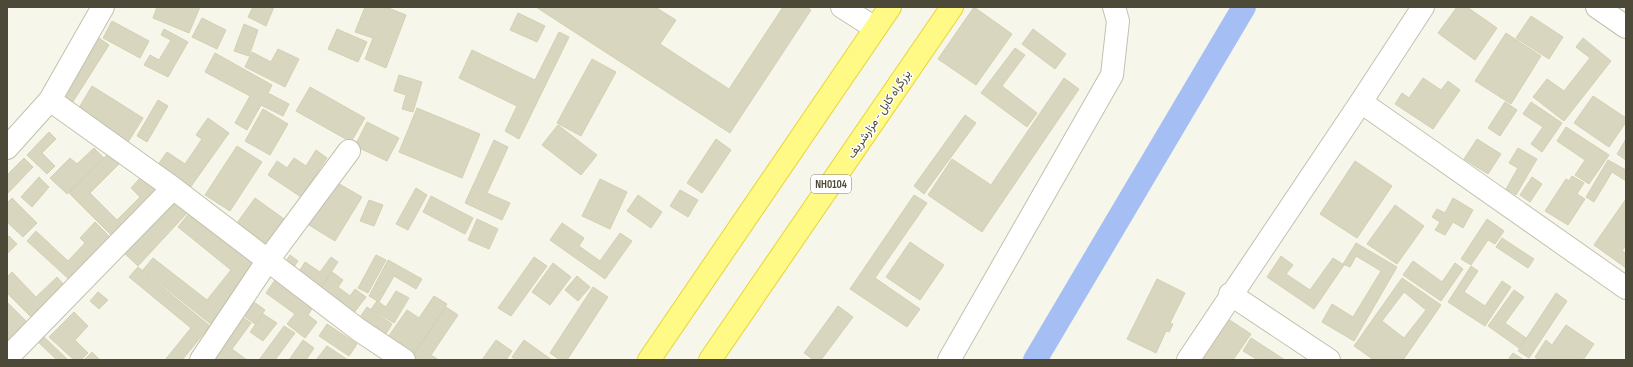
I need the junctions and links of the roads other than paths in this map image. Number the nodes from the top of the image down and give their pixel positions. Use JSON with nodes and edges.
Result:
{"nodes":[{"id":1,"x":103,"y":7,"type":"edge"},
{"id":2,"x":842,"y":7,"type":"edge"},
{"id":3,"x":890,"y":7,"type":"edge"},
{"id":4,"x":952,"y":7,"type":"edge"},
{"id":5,"x":1114,"y":7,"type":"edge"},
{"id":6,"x":1423,"y":7,"type":"edge"},
{"id":7,"x":1597,"y":7,"type":"edge"},
{"id":8,"x":1626,"y":27,"type":"edge"},
{"id":9,"x":875,"y":28,"type":"junction"},
{"id":10,"x":50,"y":100,"type":"junction"},
{"id":11,"x":1361,"y":102,"type":"junction"},
{"id":12,"x":7,"y":148,"type":"edge"},
{"id":13,"x":349,"y":151,"type":"dead end"},
{"id":14,"x":173,"y":188,"type":"junction"},
{"id":15,"x":268,"y":260,"type":"junction"},
{"id":16,"x":1626,"y":288,"type":"edge"},
{"id":17,"x":1230,"y":294,"type":"junction"},
{"id":18,"x":7,"y":358,"type":"edge"},
{"id":19,"x":201,"y":360,"type":"edge"},
{"id":20,"x":404,"y":360,"type":"edge"},
{"id":21,"x":649,"y":360,"type":"edge"},
{"id":22,"x":710,"y":360,"type":"edge"},
{"id":23,"x":949,"y":360,"type":"edge"},
{"id":24,"x":1188,"y":360,"type":"edge"},
{"id":25,"x":1329,"y":360,"type":"edge"}],
"edges":[{"from":1,"to":10,"type":"street"},
{"from":2,"to":9,"type":"street"},
{"from":3,"to":9,"type":"highway"},
{"from":4,"to":22,"type":"highway","name":"بزرگراه کابل - مزارشریف","number":"NH0104"},
{"from":5,"to":23,"type":"street"},
{"from":6,"to":11,"type":"street"},
{"from":7,"to":8,"type":"street"},
{"from":9,"to":21,"type":"highway"},
{"from":10,"to":12,"type":"street"},
{"from":10,"to":14,"type":"street"},
{"from":11,"to":16,"type":"street"},
{"from":11,"to":17,"type":"street"},
{"from":13,"to":15,"type":"street"},
{"from":14,"to":15,"type":"street"},
{"from":14,"to":18,"type":"street"},
{"from":15,"to":19,"type":"street"},
{"from":15,"to":20,"type":"street"},
{"from":17,"to":24,"type":"street"},
{"from":17,"to":25,"type":"street"}]}
